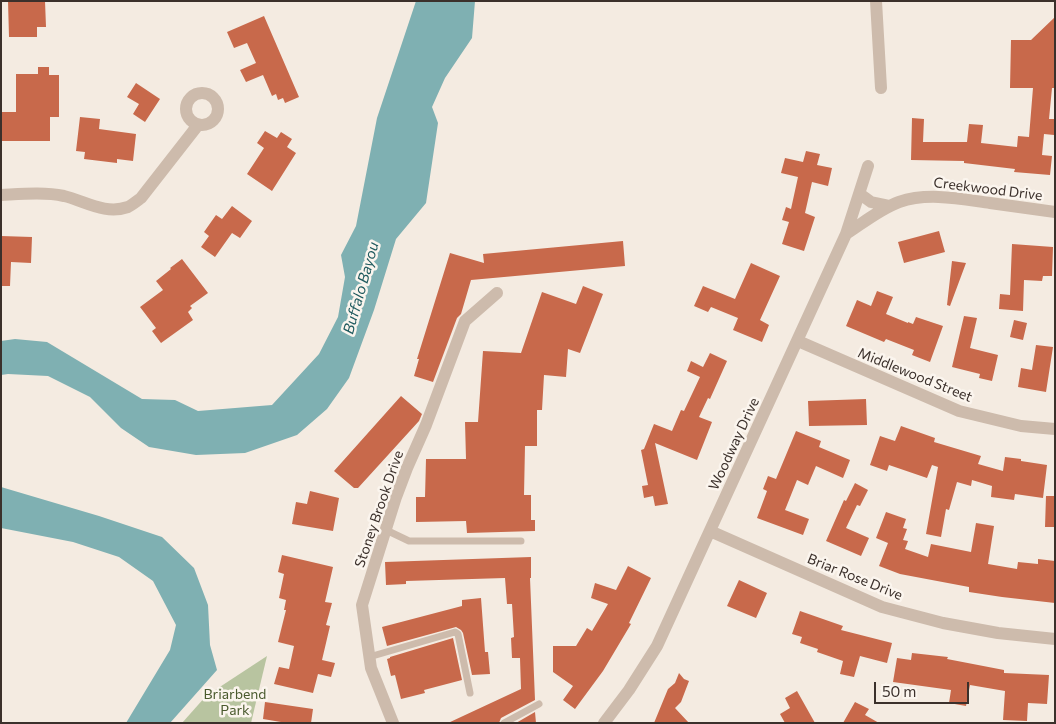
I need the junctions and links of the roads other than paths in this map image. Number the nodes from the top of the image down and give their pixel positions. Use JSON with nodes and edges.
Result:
{"nodes":[{"id":1,"x":876,"y":1,"type":"edge"},
{"id":2,"x":881,"y":88,"type":"dead end"},
{"id":3,"x":198,"y":125,"type":"dead end"},
{"id":4,"x":868,"y":166,"type":"dead end"},
{"id":5,"x":860,"y":194,"type":"junction"},
{"id":6,"x":1,"y":195,"type":"edge"},
{"id":7,"x":890,"y":206,"type":"junction"},
{"id":8,"x":1055,"y":212,"type":"edge"},
{"id":9,"x":846,"y":234,"type":"junction"},
{"id":10,"x":498,"y":293,"type":"dead end"},
{"id":11,"x":798,"y":341,"type":"junction"},
{"id":12,"x":1055,"y":429,"type":"edge"},
{"id":13,"x":386,"y":530,"type":"junction"},
{"id":14,"x":710,"y":531,"type":"junction"},
{"id":15,"x":521,"y":540,"type":"dead end"},
{"id":16,"x":1055,"y":639,"type":"edge"},
{"id":17,"x":369,"y":657,"type":"junction"},
{"id":18,"x":470,"y":693,"type":"dead end"},
{"id":19,"x":539,"y":704,"type":"dead end"},
{"id":20,"x":393,"y":723,"type":"edge"},
{"id":21,"x":504,"y":723,"type":"edge"},
{"id":22,"x":604,"y":723,"type":"edge"}],
"edges":[{"from":1,"to":2,"type":"street"},
{"from":3,"to":6,"type":"street"},
{"from":4,"to":5,"type":"street","name":"Woodway Drive"},
{"from":5,"to":7,"type":"street"},
{"from":5,"to":9,"type":"street","name":"Woodway Drive"},
{"from":7,"to":8,"type":"street","name":"Creekwood Drive"},
{"from":7,"to":9,"type":"street","name":"Creekwood Drive"},
{"from":9,"to":11,"type":"street","name":"Woodway Drive"},
{"from":10,"to":13,"type":"street","name":"Stoney Brook Drive"},
{"from":11,"to":12,"type":"street","name":"Middlewood Street"},
{"from":11,"to":14,"type":"street","name":"Woodway Drive"},
{"from":13,"to":15,"type":"lane"},
{"from":13,"to":17,"type":"street","name":"Stoney Brook Drive"},
{"from":14,"to":16,"type":"street","name":"Briar Rose Drive"},
{"from":14,"to":22,"type":"street","name":"Woodway Drive"},
{"from":17,"to":18,"type":"lane"},
{"from":17,"to":20,"type":"street","name":"Stoney Brook Drive"},
{"from":19,"to":21,"type":"lane"}]}
